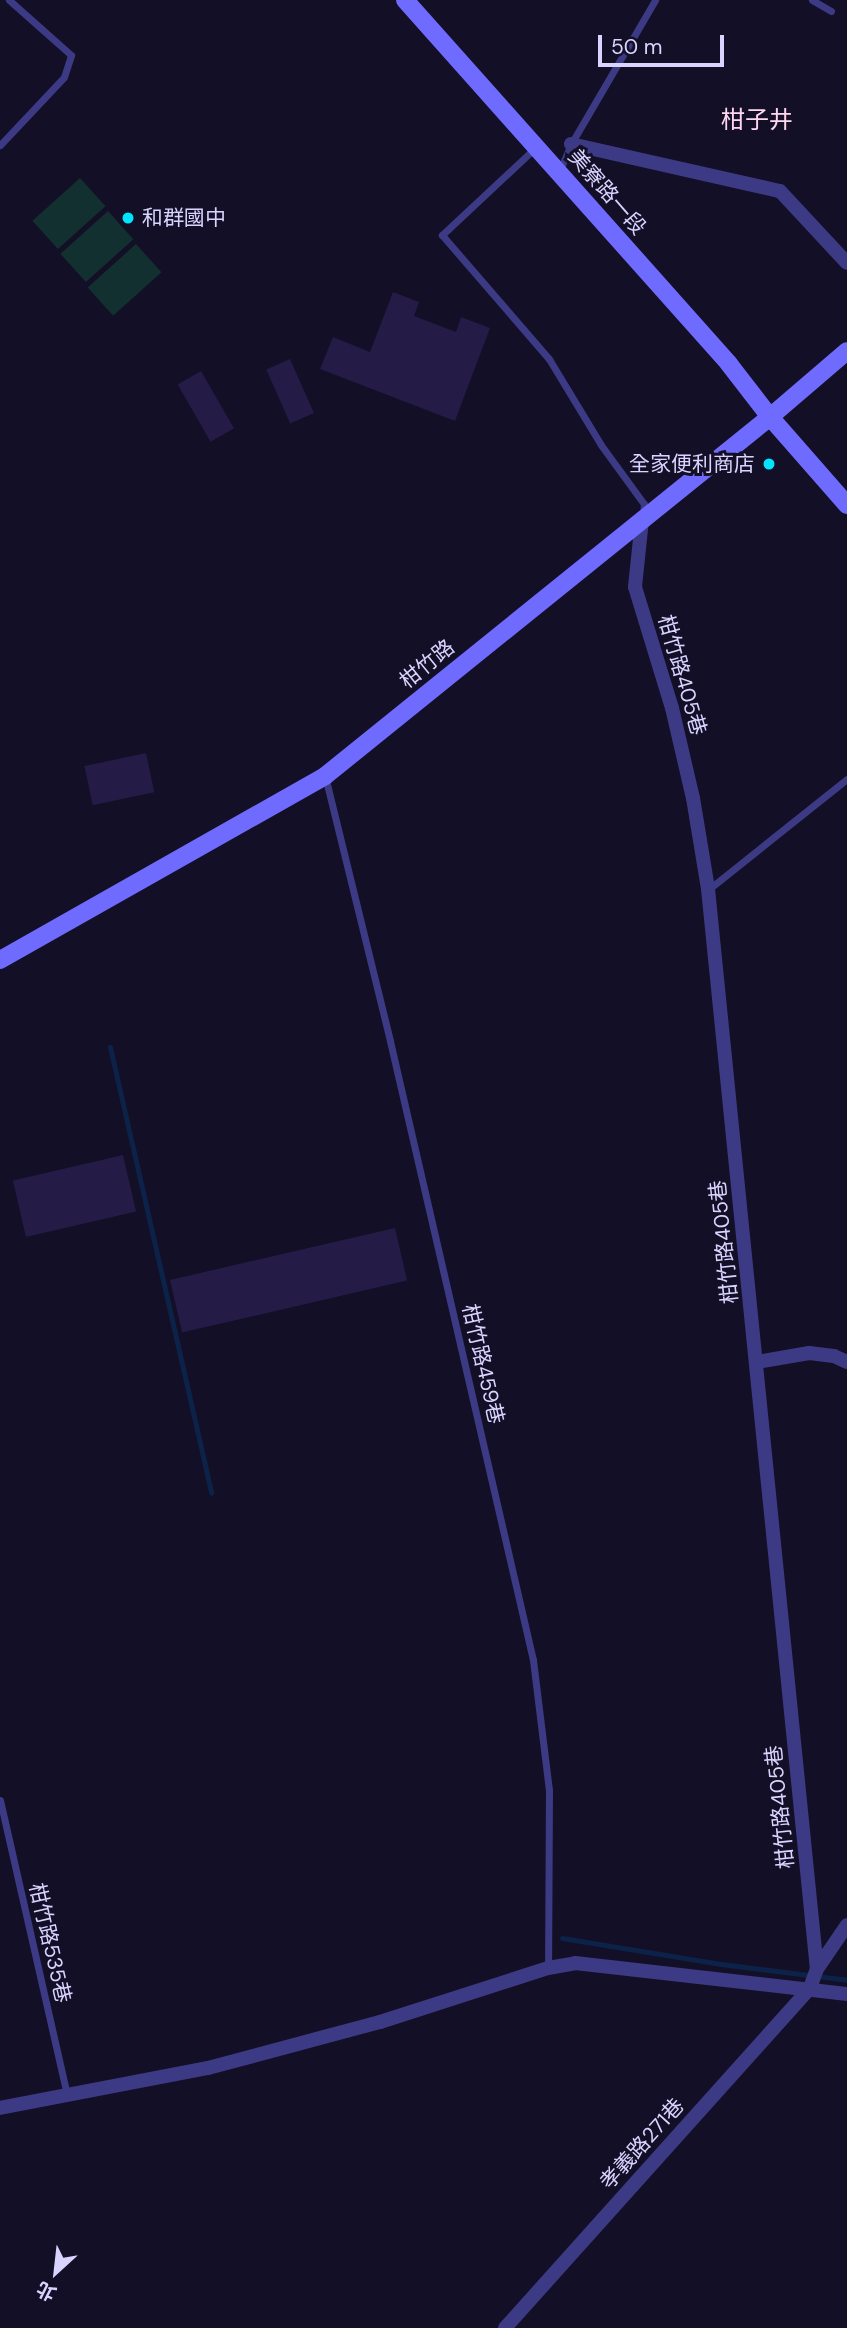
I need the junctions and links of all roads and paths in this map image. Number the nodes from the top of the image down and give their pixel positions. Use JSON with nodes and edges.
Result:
{"nodes":[{"id":1,"x":9,"y":0,"type":"edge"},
{"id":2,"x":405,"y":0,"type":"edge"},
{"id":3,"x":655,"y":0,"type":"edge"},
{"id":4,"x":812,"y":0,"type":"edge"},
{"id":5,"x":831,"y":11,"type":"dead end"},
{"id":6,"x":571,"y":144,"type":"junction"},
{"id":7,"x":0,"y":145,"type":"edge"},
{"id":8,"x":537,"y":147,"type":"junction"},
{"id":9,"x":559,"y":173,"type":"junction"},
{"id":10,"x":847,"y":263,"type":"edge"},
{"id":11,"x":847,"y":351,"type":"edge"},
{"id":12,"x":770,"y":417,"type":"junction"},
{"id":13,"x":847,"y":505,"type":"edge"},
{"id":14,"x":642,"y":520,"type":"junction"},
{"id":15,"x":325,"y":776,"type":"junction"},
{"id":16,"x":847,"y":779,"type":"edge"},
{"id":17,"x":708,"y":889,"type":"junction"},
{"id":18,"x":0,"y":960,"type":"edge"},
{"id":19,"x":757,"y":1362,"type":"junction"},
{"id":20,"x":847,"y":1362,"type":"edge"},
{"id":21,"x":0,"y":1800,"type":"edge"},
{"id":22,"x":847,"y":1925,"type":"edge"},
{"id":23,"x":548,"y":1968,"type":"junction"},
{"id":24,"x":817,"y":1969,"type":"junction"},
{"id":25,"x":810,"y":1989,"type":"junction"},
{"id":26,"x":847,"y":1994,"type":"edge"},
{"id":27,"x":66,"y":2094,"type":"junction"},
{"id":28,"x":0,"y":2108,"type":"edge"},
{"id":29,"x":505,"y":2328,"type":"edge"}],
"edges":[{"from":1,"to":7,"type":"lane"},
{"from":2,"to":8,"type":"street","name":"美寮路一段"},
{"from":3,"to":6,"type":"lane"},
{"from":4,"to":5,"type":"lane"},
{"from":6,"to":9,"type":"lane"},
{"from":6,"to":10,"type":"street"},
{"from":8,"to":9,"type":"street","name":"美寮路一段"},
{"from":8,"to":14,"type":"lane"},
{"from":9,"to":12,"type":"street","name":"美寮路一段"},
{"from":11,"to":12,"type":"street","name":"柑竹路"},
{"from":12,"to":13,"type":"street","name":"美寮路一段"},
{"from":12,"to":14,"type":"street","name":"柑竹路"},
{"from":14,"to":15,"type":"street","name":"柑竹路"},
{"from":14,"to":17,"type":"street","name":"柑竹路405巷"},
{"from":15,"to":18,"type":"street","name":"柑竹路"},
{"from":15,"to":23,"type":"lane","name":"柑竹路459巷"},
{"from":16,"to":17,"type":"lane"},
{"from":17,"to":19,"type":"street","name":"柑竹路405巷"},
{"from":19,"to":20,"type":"street"},
{"from":19,"to":24,"type":"street","name":"柑竹路405巷"},
{"from":21,"to":27,"type":"lane","name":"柑竹路535巷"},
{"from":22,"to":24,"type":"street"},
{"from":23,"to":25,"type":"street"},
{"from":23,"to":27,"type":"street"},
{"from":24,"to":25,"type":"street"},
{"from":25,"to":26,"type":"street"},
{"from":25,"to":29,"type":"street","name":"孝義路271巷"},
{"from":27,"to":28,"type":"street"}]}
